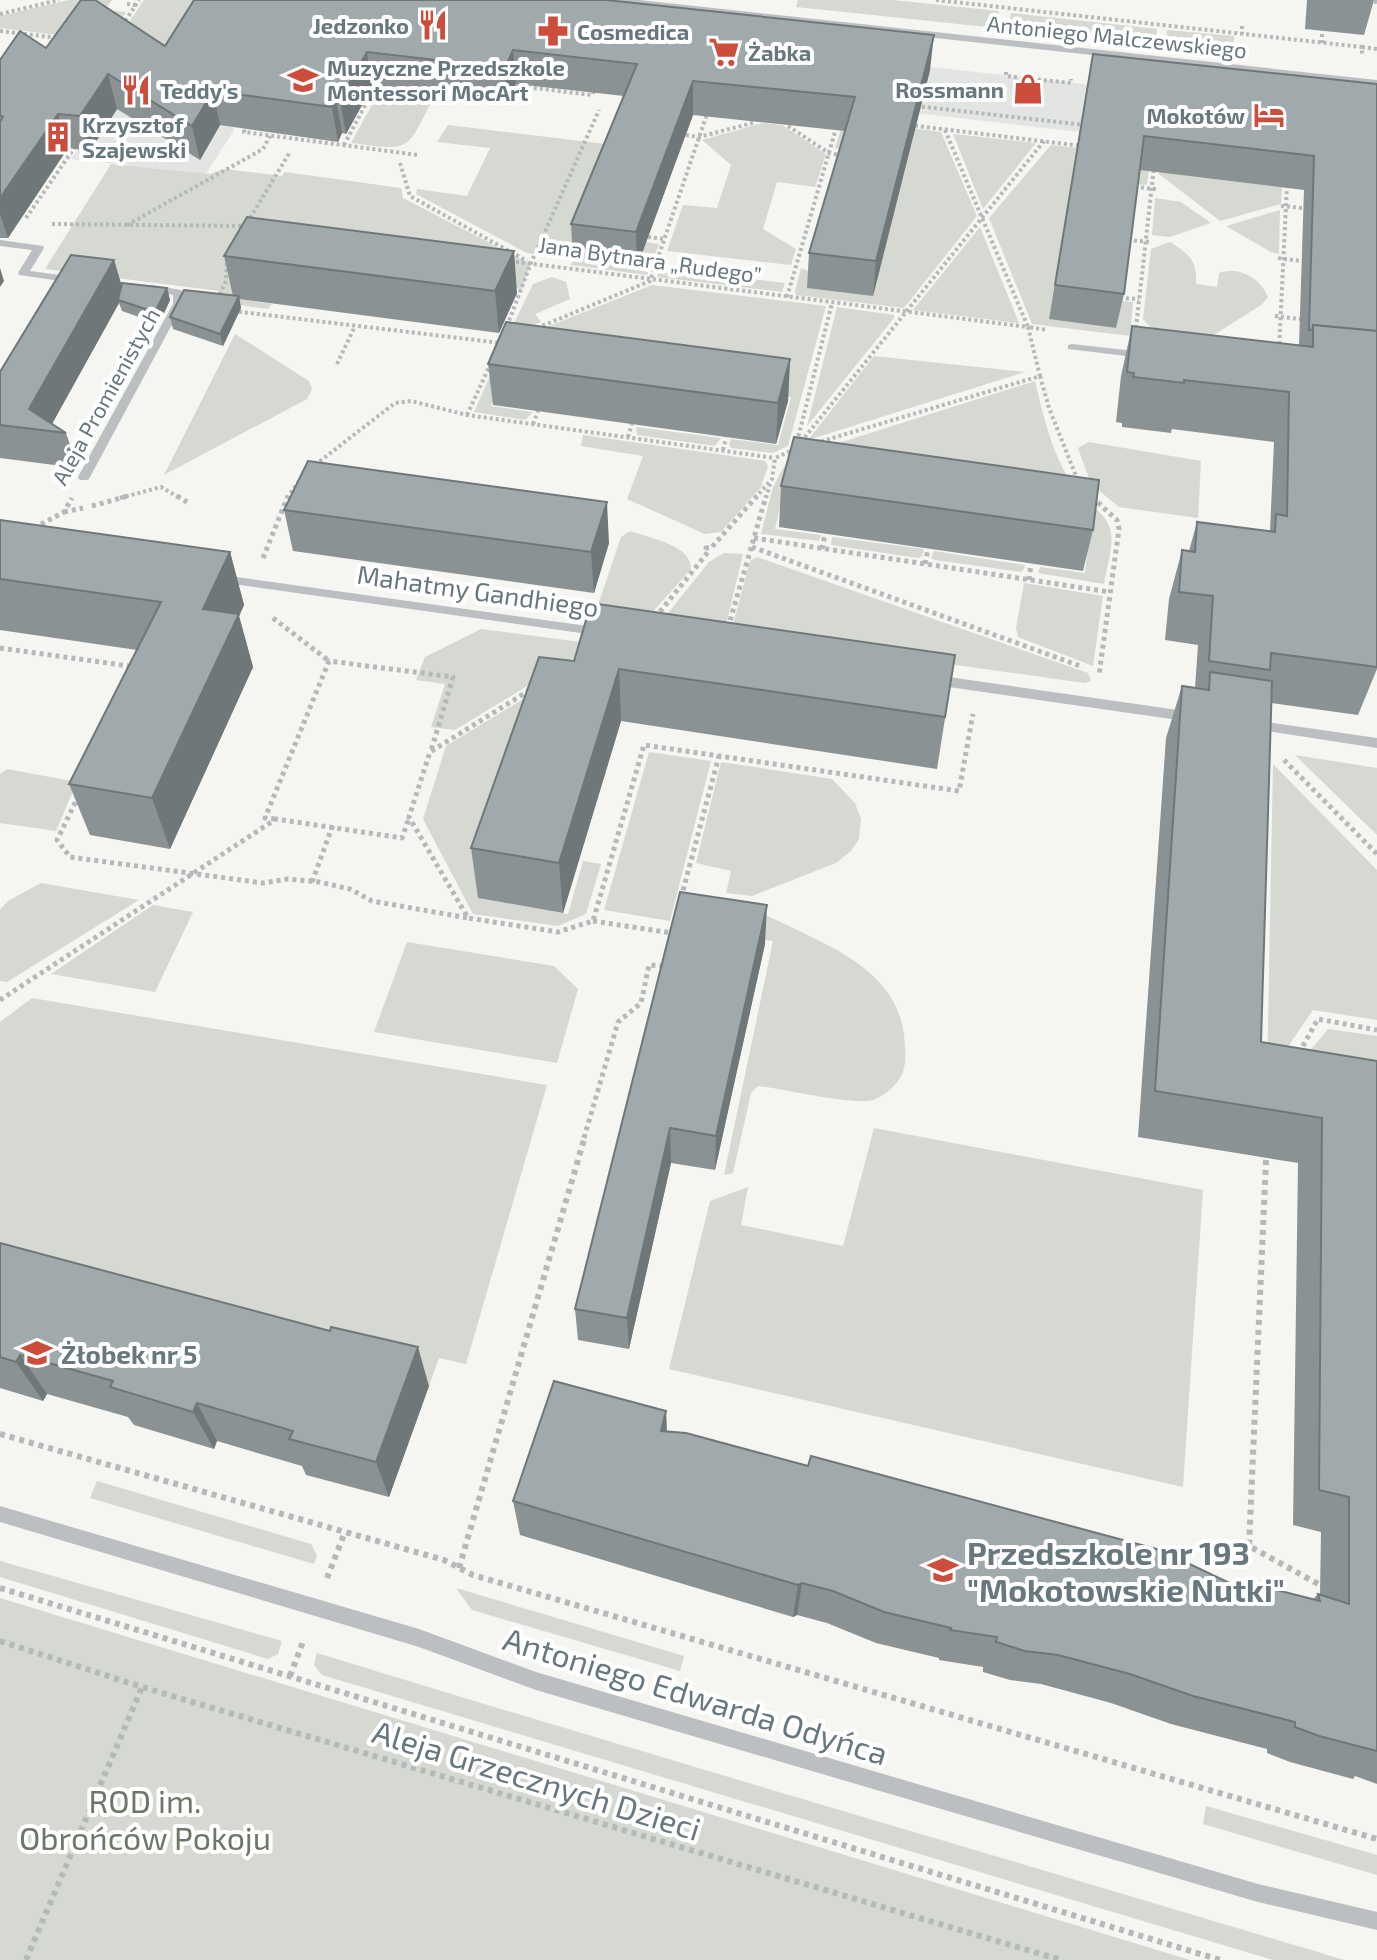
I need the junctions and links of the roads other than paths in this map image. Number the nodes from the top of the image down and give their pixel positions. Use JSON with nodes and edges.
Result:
{"nodes":[{"id":1,"x":614,"y":0,"type":"edge"},
{"id":2,"x":1377,"y":83,"type":"edge"},
{"id":3,"x":0,"y":243,"type":"edge"},
{"id":4,"x":83,"y":280,"type":"edge"},
{"id":5,"x":143,"y":287,"type":"edge"},
{"id":6,"x":1072,"y":347,"type":"dead end"},
{"id":7,"x":1159,"y":357,"type":"edge"},
{"id":8,"x":84,"y":477,"type":"road end"},
{"id":9,"x":210,"y":577,"type":"edge"},
{"id":10,"x":623,"y":636,"type":"edge"},
{"id":11,"x":914,"y":677,"type":"edge"},
{"id":12,"x":1204,"y":719,"type":"edge"},
{"id":13,"x":1236,"y":723,"type":"edge"},
{"id":14,"x":1377,"y":743,"type":"edge"},
{"id":15,"x":0,"y":1514,"type":"edge"},
{"id":16,"x":1377,"y":1921,"type":"edge"}],
"edges":[{"from":1,"to":2,"type":"street","name":"Antoniego Malczewskiego"},
{"from":3,"to":4,"type":"street"},
{"from":5,"to":8,"type":"street","name":"Aleja Promienistych"},
{"from":6,"to":7,"type":"street"},
{"from":9,"to":10,"type":"street","name":"Mahatmy Gandhiego"},
{"from":11,"to":12,"type":"street"},
{"from":13,"to":14,"type":"street"},
{"from":15,"to":16,"type":"street","name":"Antoniego Edwarda Odyńca"}]}
